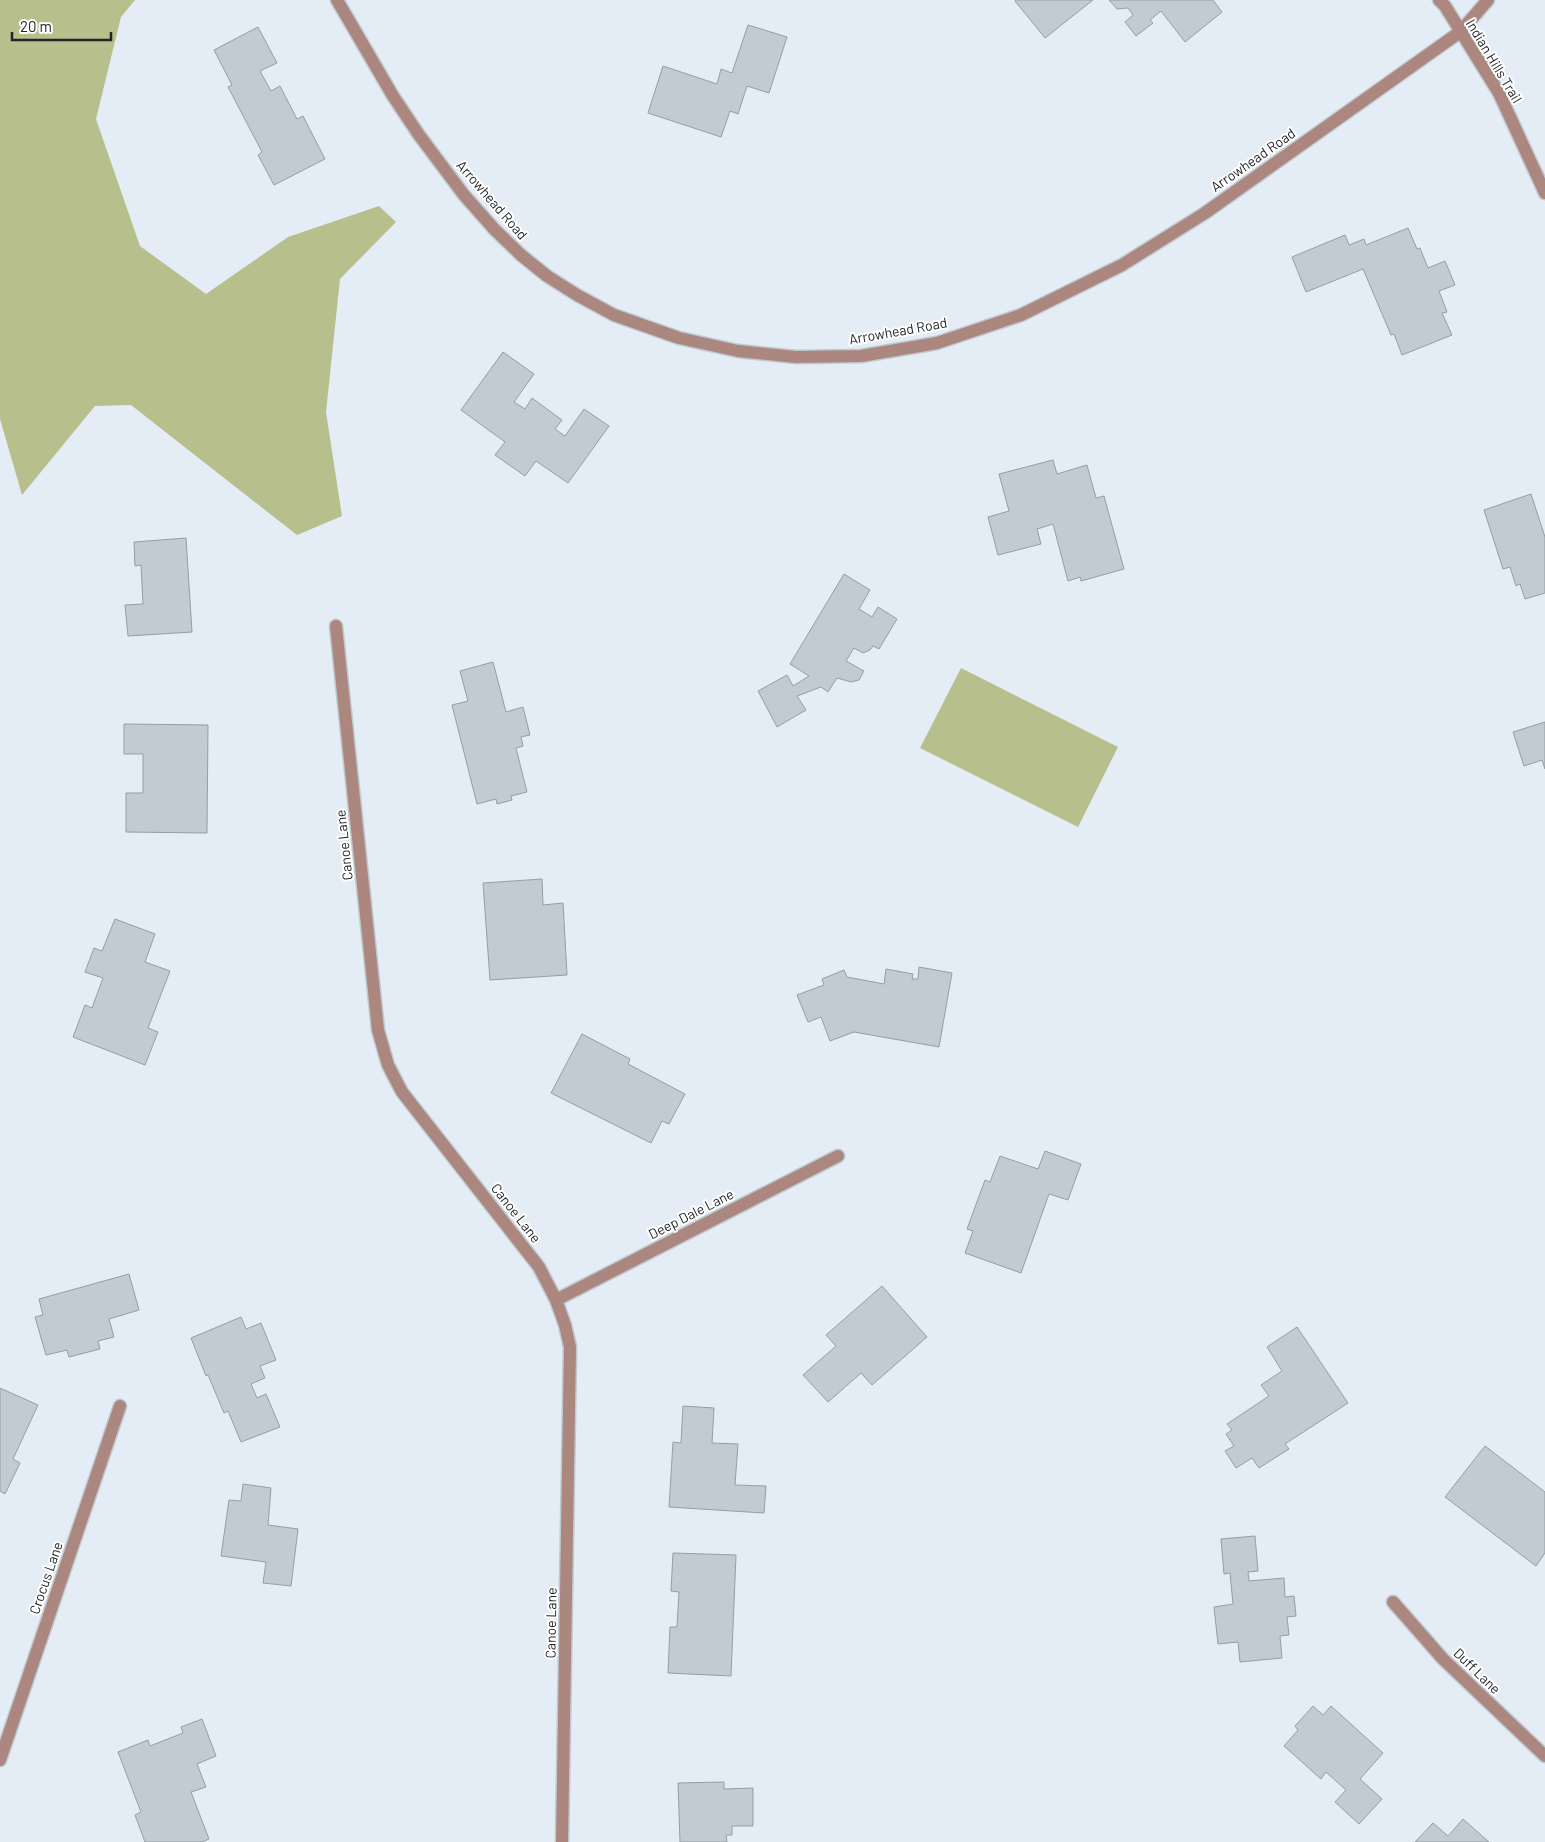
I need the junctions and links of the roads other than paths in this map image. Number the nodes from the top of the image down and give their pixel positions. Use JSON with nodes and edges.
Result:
{"nodes":[{"id":1,"x":337,"y":0,"type":"edge"},
{"id":2,"x":1439,"y":0,"type":"edge"},
{"id":3,"x":1488,"y":0,"type":"edge"},
{"id":4,"x":1460,"y":32,"type":"junction"},
{"id":5,"x":1545,"y":193,"type":"edge"},
{"id":6,"x":336,"y":626,"type":"dead end"},
{"id":7,"x":838,"y":1156,"type":"dead end"},
{"id":8,"x":556,"y":1300,"type":"junction"},
{"id":9,"x":120,"y":1406,"type":"dead end"},
{"id":10,"x":1393,"y":1602,"type":"dead end"},
{"id":11,"x":1545,"y":1756,"type":"edge"},
{"id":12,"x":0,"y":1760,"type":"edge"},
{"id":13,"x":562,"y":1842,"type":"edge"}],
"edges":[{"from":1,"to":4,"type":"street","name":"Arrowhead Road"},
{"from":2,"to":4,"type":"street","name":"Indian Hills Trail"},
{"from":3,"to":4,"type":"street","name":"Arrowhead Road"},
{"from":4,"to":5,"type":"street","name":"Indian Hills Trail"},
{"from":6,"to":8,"type":"street","name":"Canoe Lane"},
{"from":7,"to":8,"type":"street","name":"Deep Dale Lane"},
{"from":8,"to":13,"type":"street","name":"Canoe Lane"},
{"from":9,"to":12,"type":"street","name":"Crocus Lane"},
{"from":10,"to":11,"type":"street","name":"Duff Lane"}]}
